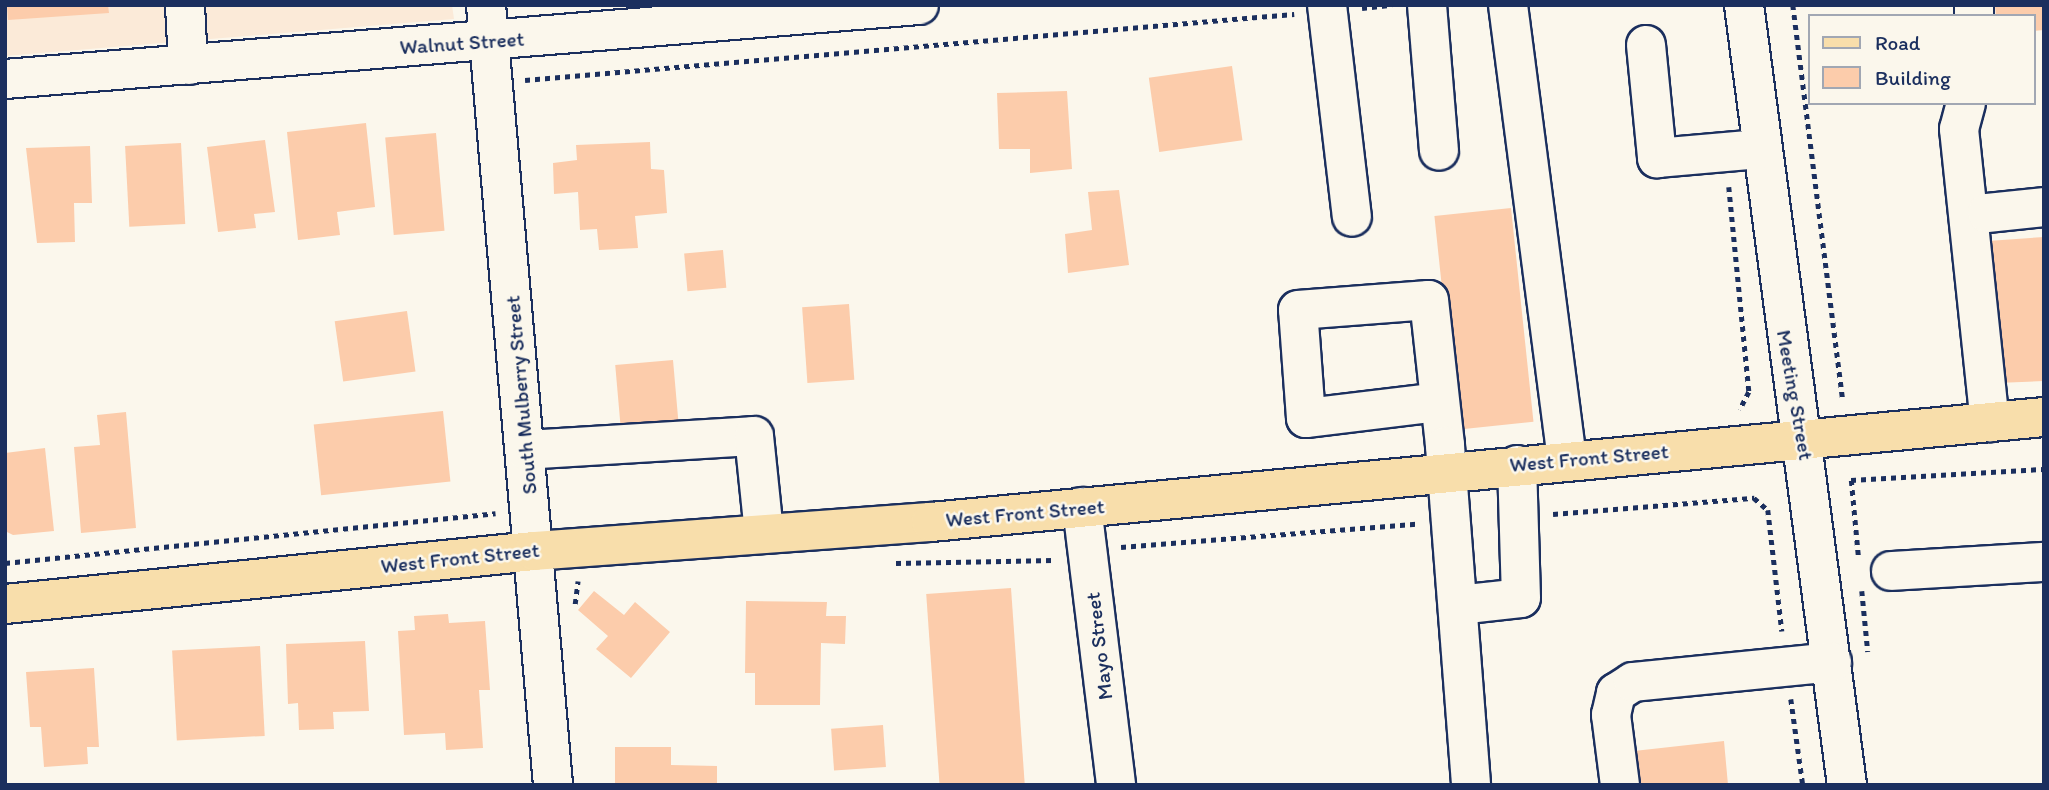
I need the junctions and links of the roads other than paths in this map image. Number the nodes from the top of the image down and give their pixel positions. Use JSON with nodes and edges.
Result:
{"nodes":[{"id":1,"x":185,"y":5,"type":"edge"},
{"id":2,"x":919,"y":5,"type":"edge"},
{"id":3,"x":1427,"y":5,"type":"edge"},
{"id":4,"x":1508,"y":5,"type":"edge"},
{"id":5,"x":1744,"y":5,"type":"edge"},
{"id":6,"x":1328,"y":8,"type":"edge"},
{"id":7,"x":686,"y":15,"type":"edge"},
{"id":8,"x":489,"y":23,"type":"edge"},
{"id":9,"x":1646,"y":45,"type":"dead end"},
{"id":10,"x":188,"y":65,"type":"junction"},
{"id":11,"x":5,"y":79,"type":"edge"},
{"id":12,"x":1965,"y":105,"type":"edge"},
{"id":13,"x":1743,"y":150,"type":"junction"},
{"id":14,"x":1439,"y":151,"type":"dead end"},
{"id":15,"x":2044,"y":207,"type":"edge"},
{"id":16,"x":1987,"y":212,"type":"dead end"},
{"id":17,"x":1352,"y":217,"type":"dead end"},
{"id":18,"x":1439,"y":402,"type":"dead end"},
{"id":19,"x":2044,"y":417,"type":"edge"},
{"id":20,"x":1990,"y":422,"type":"junction"},
{"id":21,"x":1804,"y":438,"type":"junction"},
{"id":22,"x":525,"y":450,"type":"junction"},
{"id":23,"x":1567,"y":460,"type":"junction"},
{"id":24,"x":1517,"y":465,"type":"junction"},
{"id":25,"x":1446,"y":472,"type":"junction"},
{"id":26,"x":1082,"y":507,"type":"junction"},
{"id":27,"x":765,"y":533,"type":"junction"},
{"id":28,"x":534,"y":551,"type":"junction"},
{"id":29,"x":2044,"y":562,"type":"edge"},
{"id":30,"x":1871,"y":572,"type":"road end"},
{"id":31,"x":5,"y":604,"type":"edge"},
{"id":32,"x":1458,"y":605,"type":"junction"},
{"id":33,"x":1850,"y":659,"type":"junction"},
{"id":34,"x":553,"y":785,"type":"edge"},
{"id":35,"x":1116,"y":785,"type":"edge"},
{"id":36,"x":1471,"y":785,"type":"edge"},
{"id":37,"x":1620,"y":785,"type":"edge"},
{"id":38,"x":1847,"y":785,"type":"edge"}],
"edges":[{"from":1,"to":10,"type":"street"},
{"from":2,"to":7,"type":"street","name":"Walnut Street"},
{"from":3,"to":14,"type":"street"},
{"from":4,"to":23,"type":"street"},
{"from":5,"to":13,"type":"street","name":"Meeting Street"},
{"from":6,"to":17,"type":"street"},
{"from":7,"to":8,"type":"street","name":"Walnut Street"},
{"from":8,"to":10,"type":"street","name":"Walnut Street"},
{"from":8,"to":22,"type":"street","name":"South Mulberry Street"},
{"from":9,"to":13,"type":"street"},
{"from":10,"to":11,"type":"street","name":"Walnut Street"},
{"from":12,"to":20,"type":"street"},
{"from":13,"to":21,"type":"street","name":"Meeting Street"},
{"from":15,"to":16,"type":"street"},
{"from":18,"to":25,"type":"street"},
{"from":19,"to":20,"type":"main road","name":"West Front Street"},
{"from":20,"to":21,"type":"main road","name":"West Front Street"},
{"from":21,"to":23,"type":"main road","name":"West Front Street"},
{"from":21,"to":33,"type":"street","name":"Meeting Street"},
{"from":22,"to":27,"type":"street"},
{"from":22,"to":28,"type":"street","name":"South Mulberry Street"},
{"from":23,"to":24,"type":"main road","name":"West Front Street"},
{"from":24,"to":25,"type":"main road","name":"West Front Street"},
{"from":24,"to":32,"type":"street"},
{"from":25,"to":26,"type":"main road","name":"West Front Street"},
{"from":25,"to":32,"type":"street"},
{"from":26,"to":27,"type":"main road","name":"West Front Street"},
{"from":26,"to":35,"type":"street","name":"Mayo Street"},
{"from":27,"to":28,"type":"main road","name":"West Front Street"},
{"from":28,"to":31,"type":"main road","name":"West Front Street"},
{"from":28,"to":34,"type":"street","name":"South Mulberry Street"},
{"from":29,"to":30,"type":"street"},
{"from":32,"to":36,"type":"street"},
{"from":33,"to":37,"type":"street"},
{"from":33,"to":38,"type":"street","name":"Meeting Street"}]}
